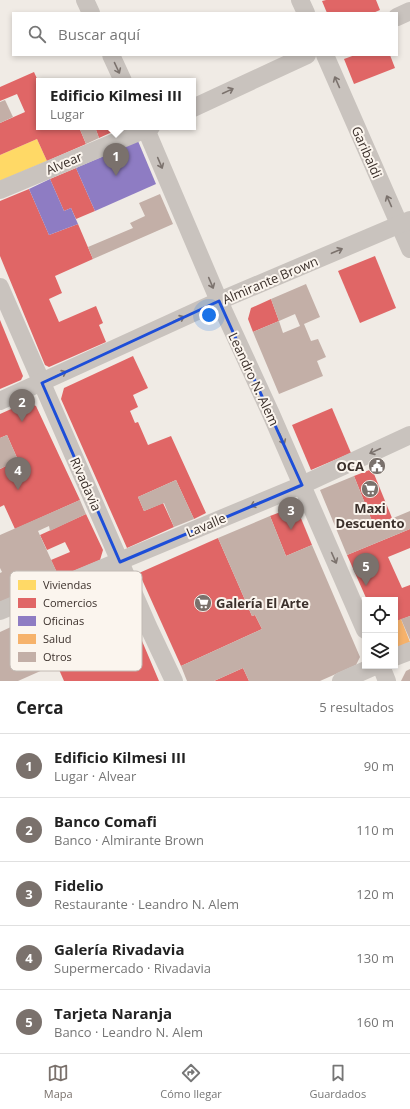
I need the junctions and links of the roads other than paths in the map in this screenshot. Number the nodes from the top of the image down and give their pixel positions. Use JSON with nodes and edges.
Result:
{"nodes":[{"id":1,"x":85,"y":0,"type":"edge"},
{"id":2,"x":300,"y":0,"type":"edge"},
{"id":3,"x":410,"y":11,"type":"edge"},
{"id":4,"x":91,"y":12,"type":"edge"},
{"id":5,"x":306,"y":12,"type":"edge"},
{"id":6,"x":398,"y":17,"type":"edge"},
{"id":7,"x":111,"y":56,"type":"edge"},
{"id":8,"x":305,"y":56,"type":"edge"},
{"id":9,"x":325,"y":56,"type":"edge"},
{"id":10,"x":122,"y":78,"type":"edge"},
{"id":11,"x":196,"y":107,"type":"edge"},
{"id":12,"x":142,"y":130,"type":"edge"},
{"id":13,"x":148,"y":130,"type":"edge"},
{"id":14,"x":0,"y":190,"type":"edge"},
{"id":15,"x":404,"y":222,"type":"edge"},
{"id":16,"x":410,"y":249,"type":"edge"},
{"id":17,"x":0,"y":287,"type":"edge"},
{"id":18,"x":219,"y":301,"type":"junction"},
{"id":19,"x":42,"y":383,"type":"junction"},
{"id":20,"x":0,"y":401,"type":"edge"},
{"id":21,"x":410,"y":435,"type":"edge"},
{"id":22,"x":302,"y":485,"type":"junction"},
{"id":23,"x":120,"y":562,"type":"junction"},
{"id":24,"x":98,"y":571,"type":"edge"},
{"id":25,"x":124,"y":571,"type":"edge"},
{"id":26,"x":10,"y":607,"type":"edge"},
{"id":27,"x":0,"y":611,"type":"edge"},
{"id":28,"x":142,"y":612,"type":"edge"},
{"id":29,"x":362,"y":623,"type":"edge"},
{"id":30,"x":410,"y":651,"type":"edge"},
{"id":31,"x":398,"y":656,"type":"edge"},
{"id":32,"x":368,"y":669,"type":"edge"},
{"id":33,"x":382,"y":669,"type":"edge"},
{"id":34,"x":174,"y":681,"type":"edge"},
{"id":35,"x":341,"y":681,"type":"edge"},
{"id":36,"x":388,"y":681,"type":"edge"}],
"edges":[{"from":1,"to":4,"type":"street"},
{"from":2,"to":5,"type":"street"},
{"from":3,"to":6,"type":"street"},
{"from":7,"to":10,"type":"street","one_way":true},
{"from":11,"to":8,"type":"street","one_way":true},
{"from":15,"to":9,"type":"street","name":"Garibaldi","one_way":true},
{"from":12,"to":14,"type":"street","name":"Alvear"},
{"from":13,"to":18,"type":"street","name":"Leandro N. Alem","one_way":true},
{"from":15,"to":16,"type":"street","name":"Garibaldi"},
{"from":18,"to":15,"type":"street","name":"Almirante Brown","one_way":true},
{"from":17,"to":19,"type":"street","name":"Rivadavia"},
{"from":19,"to":18,"type":"street","name":"Almirante Brown","one_way":true},
{"from":18,"to":22,"type":"street","name":"Leandro N. Alem","one_way":true},
{"from":19,"to":20,"type":"street","name":"Almirante Brown"},
{"from":19,"to":23,"type":"street","name":"Rivadavia"},
{"from":21,"to":22,"type":"street","name":"Lavalle","one_way":true},
{"from":22,"to":23,"type":"street","name":"Lavalle","one_way":true},
{"from":22,"to":29,"type":"street","name":"Leandro N. Alem","one_way":true},
{"from":23,"to":24,"type":"street","name":"Lavalle"},
{"from":23,"to":25,"type":"street","name":"Rivadavia"},
{"from":26,"to":27,"type":"street","name":"Lavalle"},
{"from":28,"to":34,"type":"street","name":"Rivadavia"},
{"from":30,"to":31,"type":"street"},
{"from":32,"to":35,"type":"street"},
{"from":33,"to":36,"type":"street"}]}
